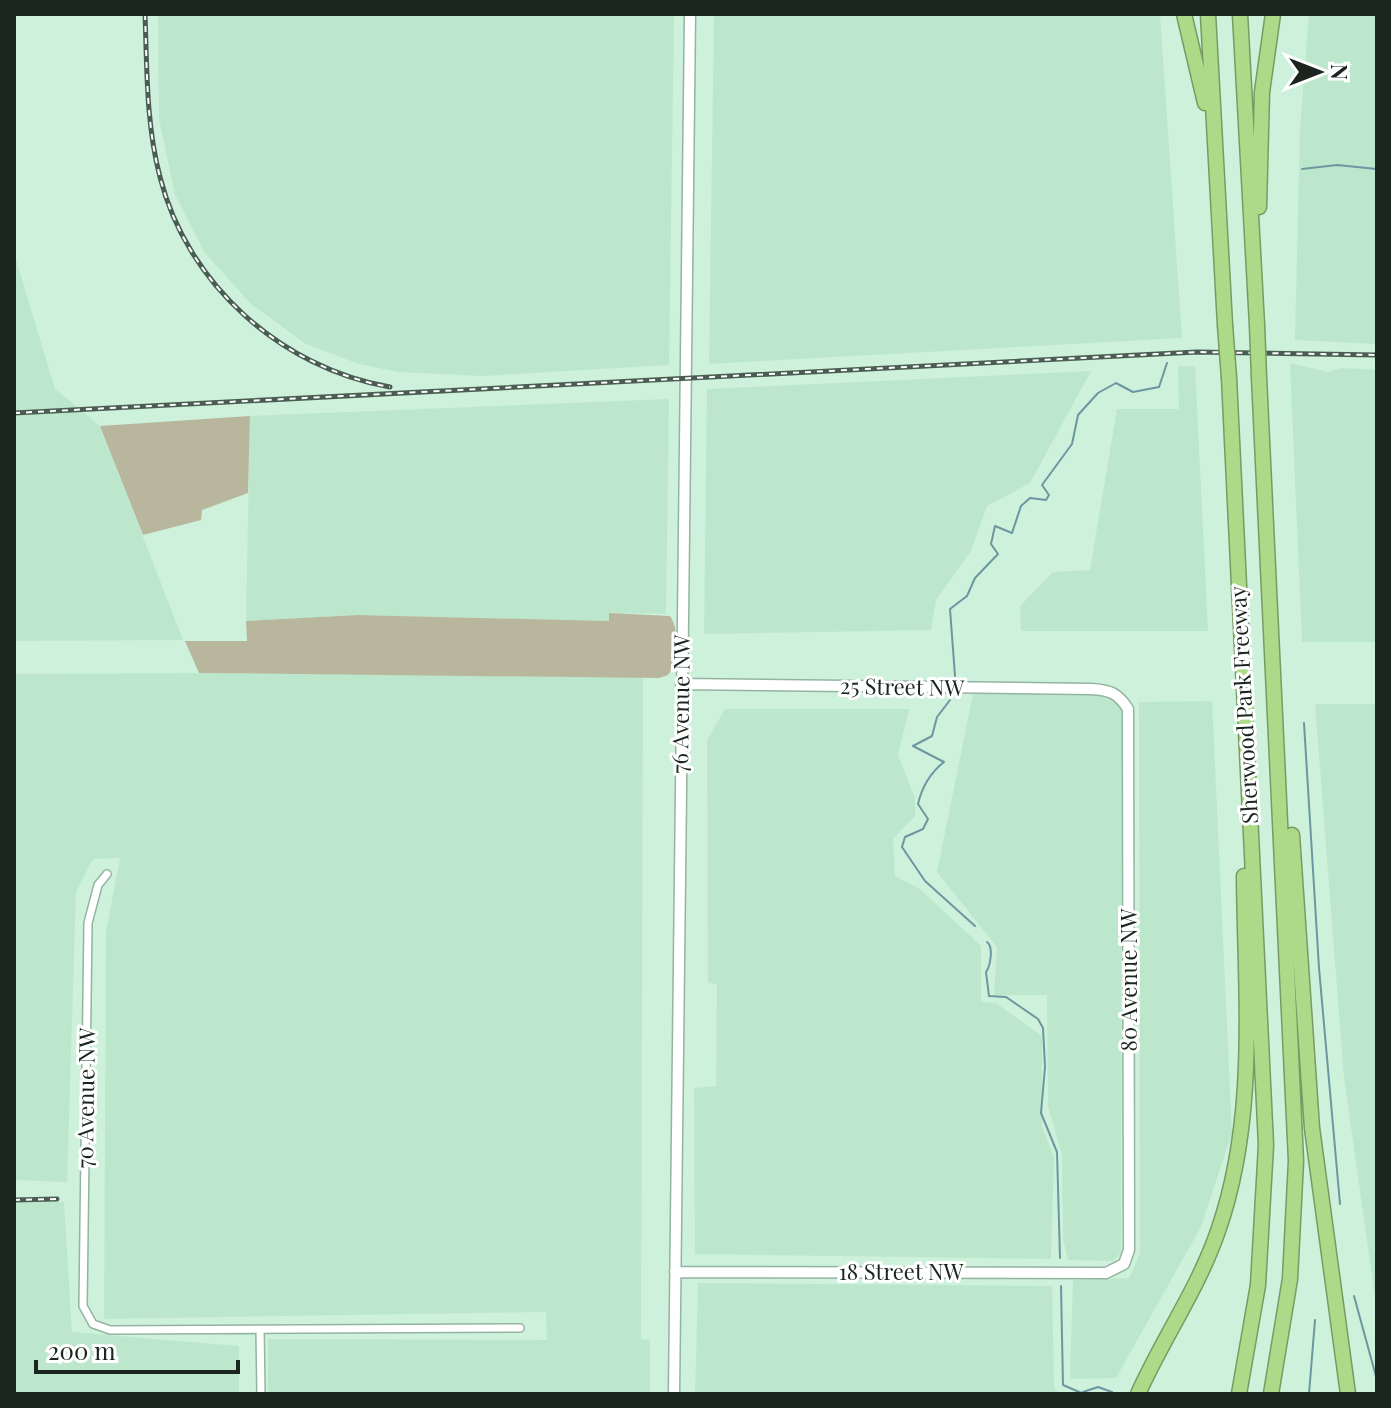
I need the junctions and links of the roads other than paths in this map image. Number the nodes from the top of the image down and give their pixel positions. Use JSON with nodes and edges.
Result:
{"nodes":[{"id":1,"x":690,"y":14,"type":"edge"},
{"id":2,"x":1184,"y":14,"type":"edge"},
{"id":3,"x":1208,"y":14,"type":"edge"},
{"id":4,"x":1240,"y":14,"type":"edge"},
{"id":5,"x":1273,"y":14,"type":"edge"},
{"id":6,"x":1216,"y":167,"type":"junction"},
{"id":7,"x":1256,"y":299,"type":"junction"},
{"id":8,"x":1272,"y":628,"type":"junction"},
{"id":9,"x":681,"y":684,"type":"junction"},
{"id":10,"x":1120,"y":697,"type":"joint"},
{"id":11,"x":1249,"y":779,"type":"junction"},
{"id":12,"x":107,"y":874,"type":"dead end"},
{"id":13,"x":1124,"y":1264,"type":"joint"},
{"id":14,"x":675,"y":1272,"type":"junction"},
{"id":15,"x":520,"y":1328,"type":"dead end"},
{"id":16,"x":260,"y":1329,"type":"junction"},
{"id":17,"x":261,"y":1394,"type":"edge"},
{"id":18,"x":674,"y":1394,"type":"edge"},
{"id":19,"x":1138,"y":1394,"type":"edge"},
{"id":20,"x":1239,"y":1394,"type":"edge"},
{"id":21,"x":1271,"y":1394,"type":"edge"},
{"id":22,"x":1351,"y":1394,"type":"edge"}],
"edges":[{"from":1,"to":9,"type":"street","name":"76 Avenue NW"},
{"from":2,"to":6,"type":"highway"},
{"from":3,"to":6,"type":"highway","name":"Sherwood Park Freeway"},
{"from":4,"to":7,"type":"highway","name":"Sherwood Park Freeway"},
{"from":5,"to":7,"type":"highway"},
{"from":6,"to":11,"type":"highway","name":"Sherwood Park Freeway","bridge":true},
{"from":7,"to":8,"type":"highway","name":"Sherwood Park Freeway","bridge":true},
{"from":8,"to":21,"type":"highway","name":"Sherwood Park Freeway"},
{"from":8,"to":22,"type":"highway"},
{"from":9,"to":10,"type":"street","name":"25 Street NW"},
{"from":9,"to":14,"type":"street","name":"76 Avenue NW"},
{"from":10,"to":13,"type":"street","name":"80 Avenue NW"},
{"from":11,"to":19,"type":"highway"},
{"from":11,"to":20,"type":"highway","name":"Sherwood Park Freeway"},
{"from":12,"to":16,"type":"street","name":"70 Avenue NW"},
{"from":13,"to":14,"type":"street","name":"18 Street NW"},
{"from":14,"to":18,"type":"street","name":"76 Avenue NW"},
{"from":15,"to":16,"type":"street"},
{"from":16,"to":17,"type":"street"}]}
